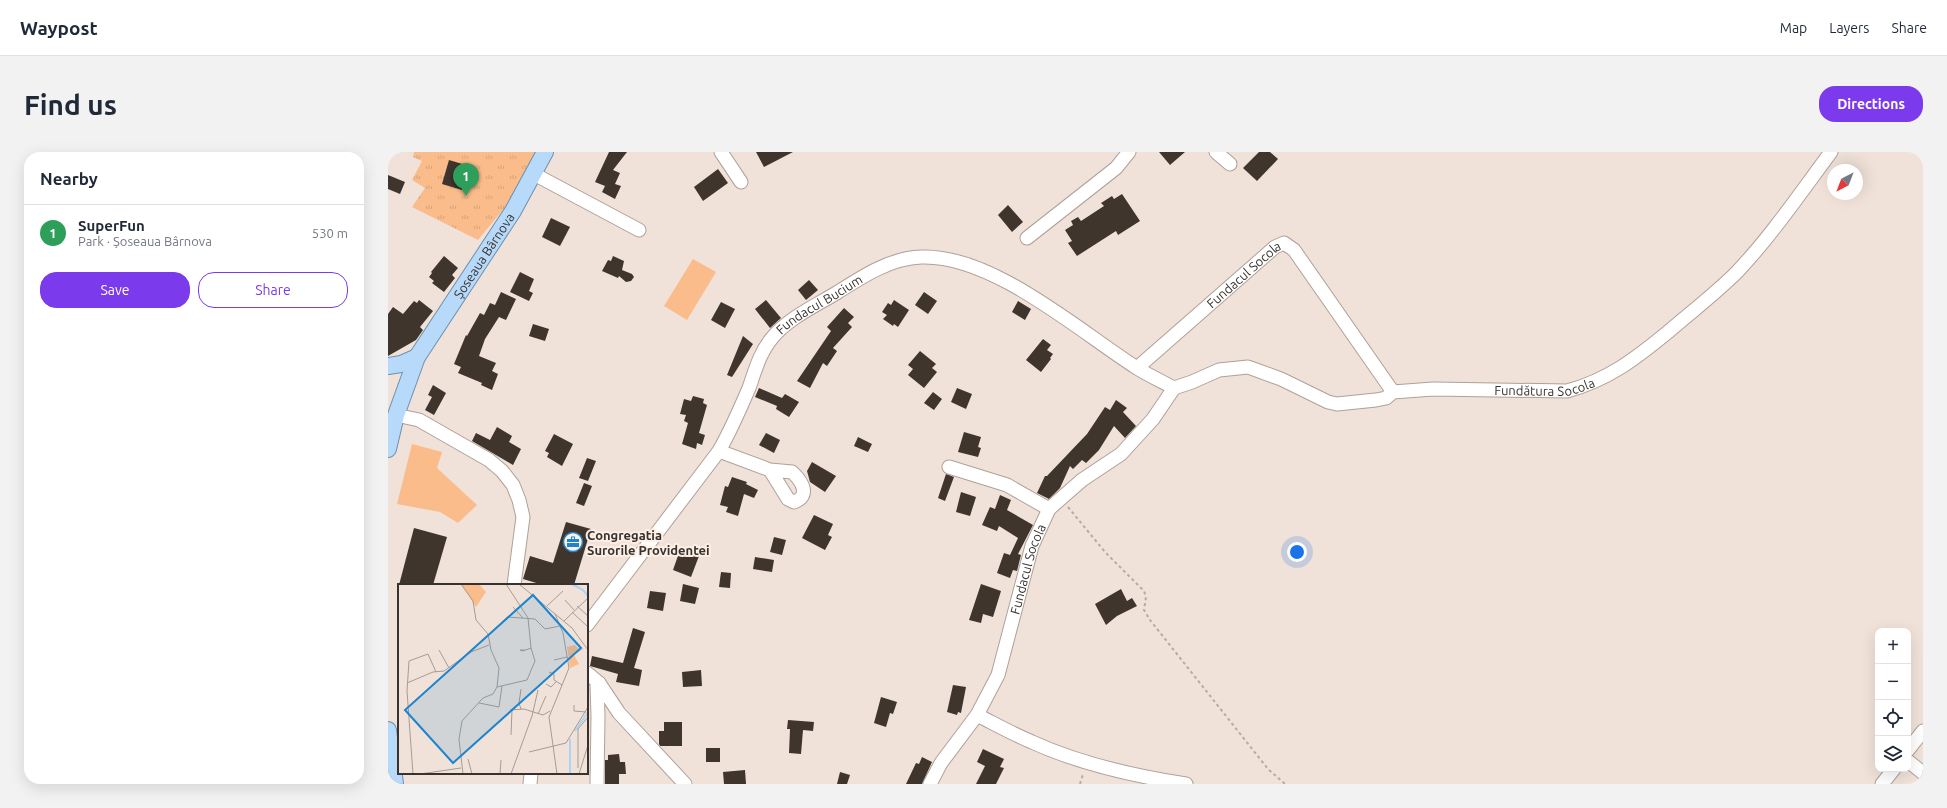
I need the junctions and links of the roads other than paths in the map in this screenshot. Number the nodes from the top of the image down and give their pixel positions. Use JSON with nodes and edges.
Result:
{"nodes":[{"id":1,"x":545,"y":152,"type":"edge"},
{"id":2,"x":721,"y":152,"type":"edge"},
{"id":3,"x":1130,"y":152,"type":"edge"},
{"id":4,"x":1216,"y":152,"type":"edge"},
{"id":5,"x":1831,"y":152,"type":"edge"},
{"id":6,"x":1230,"y":164,"type":"dead end"},
{"id":7,"x":534,"y":174,"type":"junction"},
{"id":8,"x":741,"y":182,"type":"dead end"},
{"id":9,"x":639,"y":230,"type":"dead end"},
{"id":10,"x":1028,"y":238,"type":"dead end"},
{"id":11,"x":417,"y":357,"type":"junction"},
{"id":12,"x":388,"y":366,"type":"edge"},
{"id":13,"x":1137,"y":368,"type":"junction"},
{"id":14,"x":1174,"y":388,"type":"junction"},
{"id":15,"x":1393,"y":392,"type":"junction"},
{"id":16,"x":392,"y":425,"type":"edge"},
{"id":17,"x":388,"y":449,"type":"edge"},
{"id":18,"x":719,"y":451,"type":"junction"},
{"id":19,"x":950,"y":467,"type":"dead end"},
{"id":20,"x":770,"y":470,"type":"dead end"},
{"id":21,"x":1049,"y":509,"type":"junction"},
{"id":22,"x":514,"y":584,"type":"edge"},
{"id":23,"x":588,"y":624,"type":"edge"},
{"id":24,"x":588,"y":673,"type":"edge"},
{"id":25,"x":599,"y":683,"type":"junction"},
{"id":26,"x":977,"y":714,"type":"junction"},
{"id":27,"x":388,"y":730,"type":"edge"},
{"id":28,"x":1923,"y":731,"type":"edge"},
{"id":29,"x":1911,"y":746,"type":"edge"},
{"id":30,"x":1911,"y":763,"type":"edge"},
{"id":31,"x":1892,"y":772,"type":"edge"},
{"id":32,"x":1923,"y":773,"type":"edge"},
{"id":33,"x":531,"y":774,"type":"edge"},
{"id":34,"x":395,"y":784,"type":"edge"},
{"id":35,"x":530,"y":784,"type":"edge"},
{"id":36,"x":597,"y":784,"type":"edge"},
{"id":37,"x":685,"y":784,"type":"edge"},
{"id":38,"x":930,"y":784,"type":"edge"},
{"id":39,"x":1186,"y":784,"type":"edge"},
{"id":40,"x":1882,"y":784,"type":"edge"}],
"edges":[{"from":1,"to":7,"type":"main road","name":"Șoseaua Bârnova"},
{"from":2,"to":8,"type":"street"},
{"from":3,"to":10,"type":"street"},
{"from":4,"to":6,"type":"street"},
{"from":5,"to":15,"type":"street","name":"Fundătura Socola"},
{"from":7,"to":9,"type":"street"},
{"from":7,"to":11,"type":"main road","name":"Șoseaua Bârnova"},
{"from":11,"to":12,"type":"main road"},
{"from":11,"to":16,"type":"main road","name":"Șoseaua Bârnova"},
{"from":13,"to":14,"type":"street","name":"Fundacul Bucium"},
{"from":13,"to":15,"type":"street","name":"Fundacul Socola"},
{"from":13,"to":18,"type":"street","name":"Fundacul Bucium"},
{"from":14,"to":15,"type":"street","name":"Fundătura Socola"},
{"from":14,"to":21,"type":"street","name":"Fundacul Socola"},
{"from":16,"to":17,"type":"main road","name":"Șoseaua Bârnova"},
{"from":16,"to":22,"type":"street"},
{"from":18,"to":20,"type":"street"},
{"from":18,"to":23,"type":"street","name":"Fundacul Bucium"},
{"from":19,"to":21,"type":"street"},
{"from":21,"to":26,"type":"street","name":"Fundacul Socola"},
{"from":24,"to":25,"type":"street"},
{"from":25,"to":36,"type":"street"},
{"from":25,"to":37,"type":"street"},
{"from":26,"to":38,"type":"street","name":"Fundacul Socola"},
{"from":26,"to":39,"type":"street"},
{"from":27,"to":34,"type":"main road"},
{"from":28,"to":29,"type":"street"},
{"from":30,"to":32,"type":"street"},
{"from":31,"to":40,"type":"street"},
{"from":33,"to":35,"type":"street"}]}
